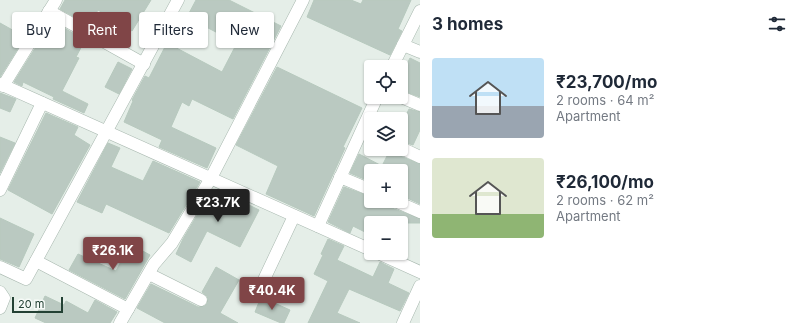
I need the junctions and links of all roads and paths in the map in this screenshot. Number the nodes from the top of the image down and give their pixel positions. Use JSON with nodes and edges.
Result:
{"nodes":[{"id":1,"x":56,"y":0,"type":"edge"},
{"id":2,"x":178,"y":0,"type":"edge"},
{"id":3,"x":302,"y":0,"type":"edge"},
{"id":4,"x":49,"y":11,"type":"junction"},
{"id":5,"x":420,"y":11,"type":"edge"},
{"id":6,"x":403,"y":45,"type":"junction"},
{"id":7,"x":420,"y":52,"type":"edge"},
{"id":8,"x":396,"y":60,"type":"edge"},
{"id":9,"x":144,"y":64,"type":"junction"},
{"id":10,"x":1,"y":85,"type":"edge"},
{"id":11,"x":408,"y":100,"type":"edge"},
{"id":12,"x":42,"y":103,"type":"junction"},
{"id":13,"x":420,"y":105,"type":"edge"},
{"id":14,"x":107,"y":132,"type":"junction"},
{"id":15,"x":364,"y":135,"type":"edge"},
{"id":16,"x":408,"y":151,"type":"edge"},
{"id":17,"x":420,"y":157,"type":"edge"},
{"id":18,"x":340,"y":177,"type":"junction"},
{"id":19,"x":210,"y":178,"type":"junction"},
{"id":20,"x":364,"y":187,"type":"edge"},
{"id":21,"x":0,"y":190,"type":"edge"},
{"id":22,"x":408,"y":207,"type":"edge"},
{"id":23,"x":420,"y":212,"type":"edge"},
{"id":24,"x":294,"y":216,"type":"junction"},
{"id":25,"x":318,"y":226,"type":"junction"},
{"id":26,"x":364,"y":247,"type":"edge"},
{"id":27,"x":393,"y":260,"type":"edge"},
{"id":28,"x":36,"y":261,"type":"junction"},
{"id":29,"x":0,"y":267,"type":"edge"},
{"id":30,"x":420,"y":272,"type":"edge"},
{"id":31,"x":149,"y":274,"type":"junction"},
{"id":32,"x":420,"y":286,"type":"edge"},
{"id":33,"x":260,"y":288,"type":"dead end"},
{"id":34,"x":0,"y":292,"type":"edge"},
{"id":35,"x":201,"y":300,"type":"dead end"},
{"id":36,"x":0,"y":308,"type":"edge"},
{"id":37,"x":128,"y":309,"type":"junction"},
{"id":38,"x":120,"y":323,"type":"edge"},
{"id":39,"x":403,"y":323,"type":"edge"}],
"edges":[{"from":1,"to":4,"type":"street"},
{"from":2,"to":9,"type":"street"},
{"from":3,"to":19,"type":"street"},
{"from":4,"to":9,"type":"street"},
{"from":4,"to":10,"type":"street"},
{"from":5,"to":6,"type":"street"},
{"from":6,"to":7,"type":"street"},
{"from":6,"to":8,"type":"street"},
{"from":9,"to":14,"type":"street"},
{"from":10,"to":12,"type":"street"},
{"from":11,"to":13,"type":"street"},
{"from":12,"to":14,"type":"street"},
{"from":12,"to":21,"type":"street"},
{"from":14,"to":19,"type":"street"},
{"from":14,"to":28,"type":"street"},
{"from":15,"to":18,"type":"street"},
{"from":16,"to":17,"type":"street"},
{"from":18,"to":20,"type":"street"},
{"from":18,"to":25,"type":"street"},
{"from":19,"to":24,"type":"street"},
{"from":19,"to":31,"type":"street"},
{"from":22,"to":23,"type":"street"},
{"from":24,"to":25,"type":"street"},
{"from":24,"to":33,"type":"street"},
{"from":25,"to":26,"type":"street"},
{"from":27,"to":30,"type":"street"},
{"from":28,"to":29,"type":"street"},
{"from":28,"to":37,"type":"street"},
{"from":31,"to":35,"type":"street"},
{"from":31,"to":37,"type":"street"},
{"from":32,"to":39,"type":"street"},
{"from":34,"to":36,"type":"street"},
{"from":37,"to":38,"type":"street"}]}
